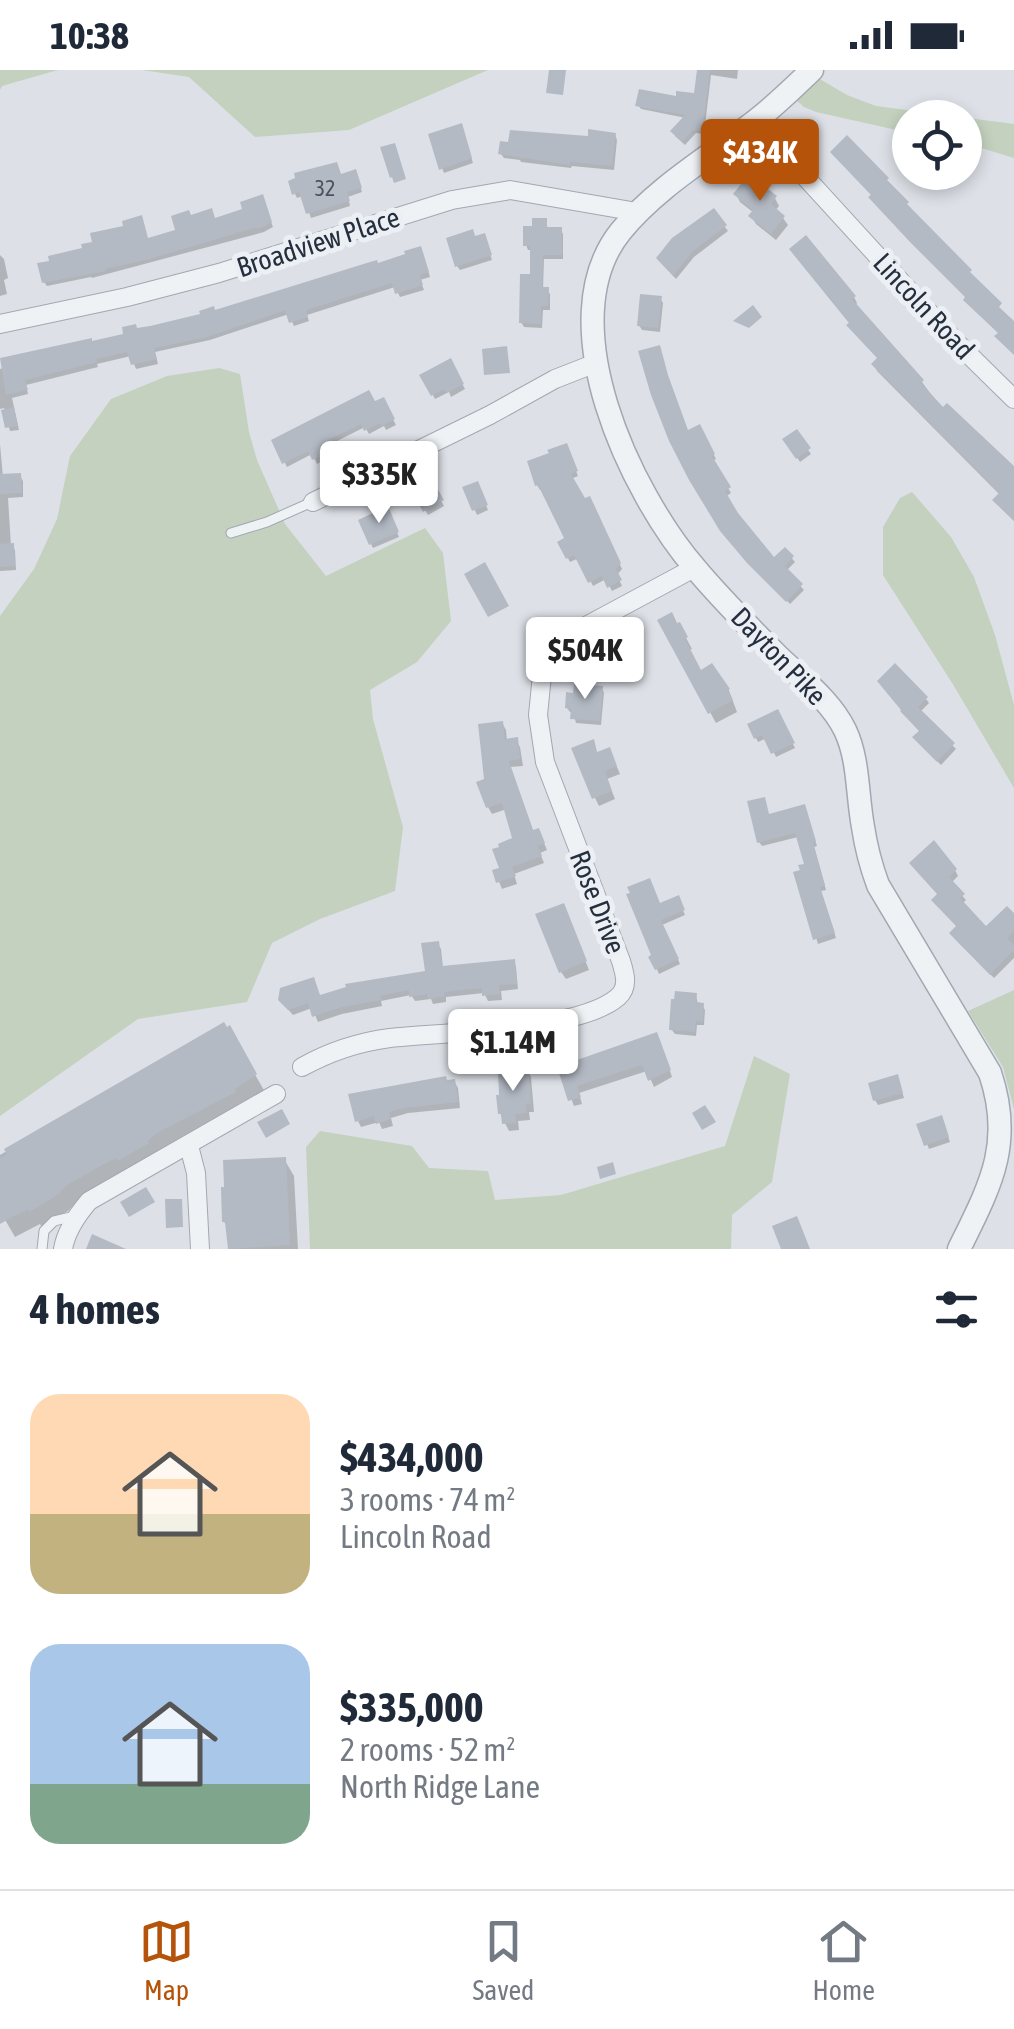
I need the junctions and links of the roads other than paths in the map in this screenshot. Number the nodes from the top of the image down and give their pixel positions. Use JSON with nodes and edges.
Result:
{"nodes":[{"id":1,"x":812,"y":70,"type":"edge"},
{"id":2,"x":755,"y":122,"type":"junction"},
{"id":3,"x":637,"y":212,"type":"junction"},
{"id":4,"x":0,"y":324,"type":"edge"},
{"id":5,"x":596,"y":363,"type":"junction"},
{"id":6,"x":1014,"y":399,"type":"edge"},
{"id":7,"x":312,"y":502,"type":"joint"},
{"id":8,"x":230,"y":533,"type":"dead end"},
{"id":9,"x":694,"y":568,"type":"junction"},
{"id":10,"x":302,"y":1066,"type":"dead end"},
{"id":11,"x":276,"y":1094,"type":"dead end"},
{"id":12,"x":189,"y":1146,"type":"junction"},
{"id":13,"x":77,"y":1215,"type":"junction"},
{"id":14,"x":42,"y":1249,"type":"edge"},
{"id":15,"x":62,"y":1249,"type":"edge"},
{"id":16,"x":200,"y":1249,"type":"edge"},
{"id":17,"x":959,"y":1249,"type":"edge"}],
"edges":[{"from":1,"to":2,"type":"street","name":"Dayton Pike"},
{"from":2,"to":3,"type":"street","name":"Dayton Pike"},
{"from":2,"to":6,"type":"street","name":"Lincoln Road"},
{"from":3,"to":4,"type":"street","name":"Broadview Place"},
{"from":3,"to":5,"type":"street","name":"Dayton Pike"},
{"from":5,"to":7,"type":"street"},
{"from":5,"to":9,"type":"street","name":"Dayton Pike"},
{"from":7,"to":8,"type":"lane"},
{"from":9,"to":10,"type":"street","name":"Rose Drive"},
{"from":9,"to":17,"type":"street","name":"Dayton Pike"},
{"from":11,"to":12,"type":"street"},
{"from":12,"to":13,"type":"street"},
{"from":12,"to":16,"type":"street"},
{"from":13,"to":14,"type":"lane"},
{"from":13,"to":15,"type":"street"}]}
